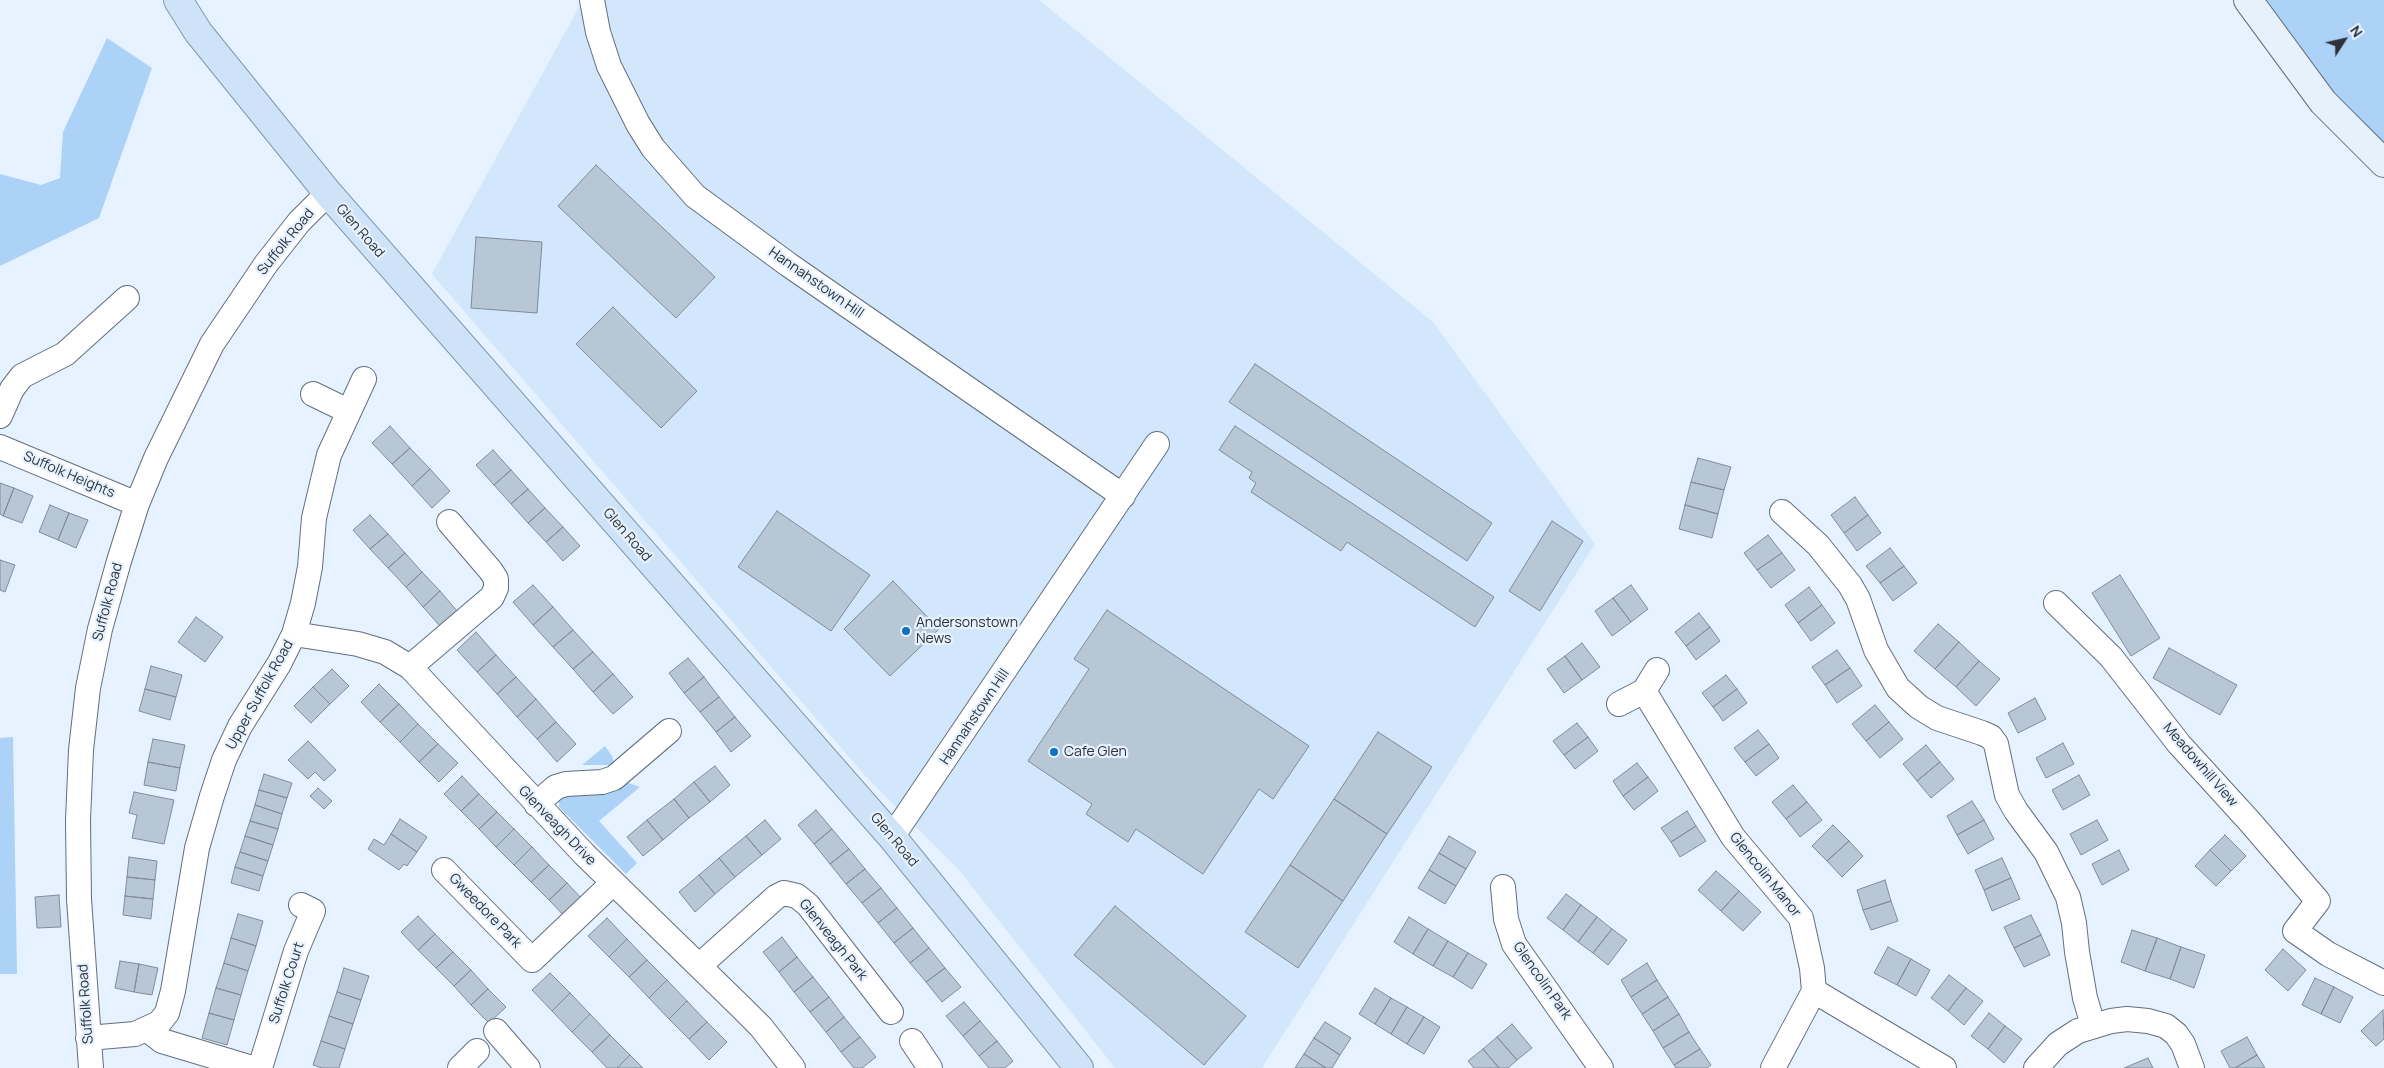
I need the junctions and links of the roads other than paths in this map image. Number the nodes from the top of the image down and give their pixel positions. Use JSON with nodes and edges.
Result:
{"nodes":[{"id":1,"x":178,"y":0,"type":"edge"},
{"id":2,"x":592,"y":0,"type":"edge"},
{"id":3,"x":2248,"y":0,"type":"edge"},
{"id":4,"x":2384,"y":163,"type":"edge"},
{"id":5,"x":328,"y":193,"type":"junction"},
{"id":6,"x":127,"y":298,"type":"dead end"},
{"id":7,"x":364,"y":379,"type":"dead end"},
{"id":8,"x":313,"y":394,"type":"dead end"},
{"id":9,"x":348,"y":411,"type":"junction"},
{"id":10,"x":0,"y":416,"type":"edge"},
{"id":11,"x":1157,"y":444,"type":"dead end"},
{"id":12,"x":0,"y":447,"type":"edge"},
{"id":13,"x":1123,"y":496,"type":"junction"},
{"id":14,"x":137,"y":504,"type":"junction"},
{"id":15,"x":1782,"y":512,"type":"dead end"},
{"id":16,"x":449,"y":522,"type":"dead end"},
{"id":17,"x":2056,"y":603,"type":"dead end"},
{"id":18,"x":294,"y":634,"type":"junction"},
{"id":19,"x":410,"y":667,"type":"junction"},
{"id":20,"x":1657,"y":670,"type":"dead end"},
{"id":21,"x":1644,"y":691,"type":"junction"},
{"id":22,"x":1619,"y":704,"type":"dead end"},
{"id":23,"x":669,"y":732,"type":"dead end"},
{"id":24,"x":536,"y":804,"type":"junction"},
{"id":25,"x":892,"y":837,"type":"junction"},
{"id":26,"x":444,"y":870,"type":"dead end"},
{"id":27,"x":613,"y":883,"type":"junction"},
{"id":28,"x":1503,"y":887,"type":"dead end"},
{"id":29,"x":300,"y":905,"type":"dead end"},
{"id":30,"x":699,"y":966,"type":"junction"},
{"id":31,"x":2384,"y":983,"type":"edge"},
{"id":32,"x":1814,"y":991,"type":"junction"},
{"id":33,"x":891,"y":1012,"type":"dead end"},
{"id":34,"x":2093,"y":1026,"type":"junction"},
{"id":35,"x":148,"y":1030,"type":"junction"},
{"id":36,"x":496,"y":1031,"type":"dead end"},
{"id":37,"x":88,"y":1038,"type":"junction"},
{"id":38,"x":912,"y":1041,"type":"dead end"},
{"id":39,"x":477,"y":1051,"type":"dead end"},
{"id":40,"x":91,"y":1068,"type":"edge"},
{"id":41,"x":252,"y":1068,"type":"edge"},
{"id":42,"x":260,"y":1068,"type":"edge"},
{"id":43,"x":460,"y":1068,"type":"edge"},
{"id":44,"x":528,"y":1068,"type":"edge"},
{"id":45,"x":793,"y":1068,"type":"edge"},
{"id":46,"x":930,"y":1068,"type":"edge"},
{"id":47,"x":1078,"y":1068,"type":"edge"},
{"id":48,"x":1601,"y":1068,"type":"edge"},
{"id":49,"x":1773,"y":1068,"type":"edge"},
{"id":50,"x":1944,"y":1068,"type":"edge"},
{"id":51,"x":2036,"y":1068,"type":"edge"},
{"id":52,"x":2192,"y":1068,"type":"edge"}],
"edges":[{"from":1,"to":5,"type":"main road","name":"Glen Road"},
{"from":2,"to":13,"type":"street","name":"Hannahstown Hill"},
{"from":3,"to":4,"type":"main road"},
{"from":5,"to":14,"type":"street","name":"Suffolk Road"},
{"from":5,"to":25,"type":"main road","name":"Glen Road"},
{"from":6,"to":10,"type":"street"},
{"from":7,"to":9,"type":"street","name":"Upper Suffolk Road"},
{"from":8,"to":9,"type":"street"},
{"from":9,"to":18,"type":"street","name":"Upper Suffolk Road"},
{"from":11,"to":13,"type":"street","name":"Hannahstown Hill"},
{"from":12,"to":14,"type":"street","name":"Suffolk Heights"},
{"from":13,"to":25,"type":"street","name":"Hannahstown Hill"},
{"from":14,"to":37,"type":"street","name":"Suffolk Road"},
{"from":15,"to":34,"type":"street"},
{"from":16,"to":19,"type":"street"},
{"from":17,"to":31,"type":"street","name":"Meadowhill View"},
{"from":18,"to":19,"type":"street","name":"Glenveagh Drive"},
{"from":18,"to":35,"type":"street","name":"Upper Suffolk Road"},
{"from":19,"to":24,"type":"street","name":"Glenveagh Drive"},
{"from":20,"to":21,"type":"street"},
{"from":21,"to":22,"type":"street"},
{"from":21,"to":32,"type":"street","name":"Glencolin Manor"},
{"from":23,"to":24,"type":"street"},
{"from":24,"to":27,"type":"street","name":"Glenveagh Drive"},
{"from":25,"to":47,"type":"main road","name":"Glen Road"},
{"from":26,"to":27,"type":"street","name":"Gweedore Park"},
{"from":27,"to":30,"type":"street","name":"Glenveagh Drive"},
{"from":28,"to":48,"type":"street","name":"Glencolin Park"},
{"from":29,"to":42,"type":"street","name":"Suffolk Court"},
{"from":30,"to":33,"type":"street","name":"Glenveagh Park"},
{"from":30,"to":45,"type":"street","name":"Glenveagh Drive"},
{"from":32,"to":49,"type":"street"},
{"from":32,"to":50,"type":"street"},
{"from":34,"to":51,"type":"street"},
{"from":34,"to":52,"type":"street"},
{"from":35,"to":37,"type":"street","name":"Upper Suffolk Road"},
{"from":35,"to":41,"type":"street"},
{"from":36,"to":44,"type":"street"},
{"from":37,"to":40,"type":"street","name":"Suffolk Road"},
{"from":38,"to":46,"type":"street"},
{"from":39,"to":43,"type":"street"}]}
